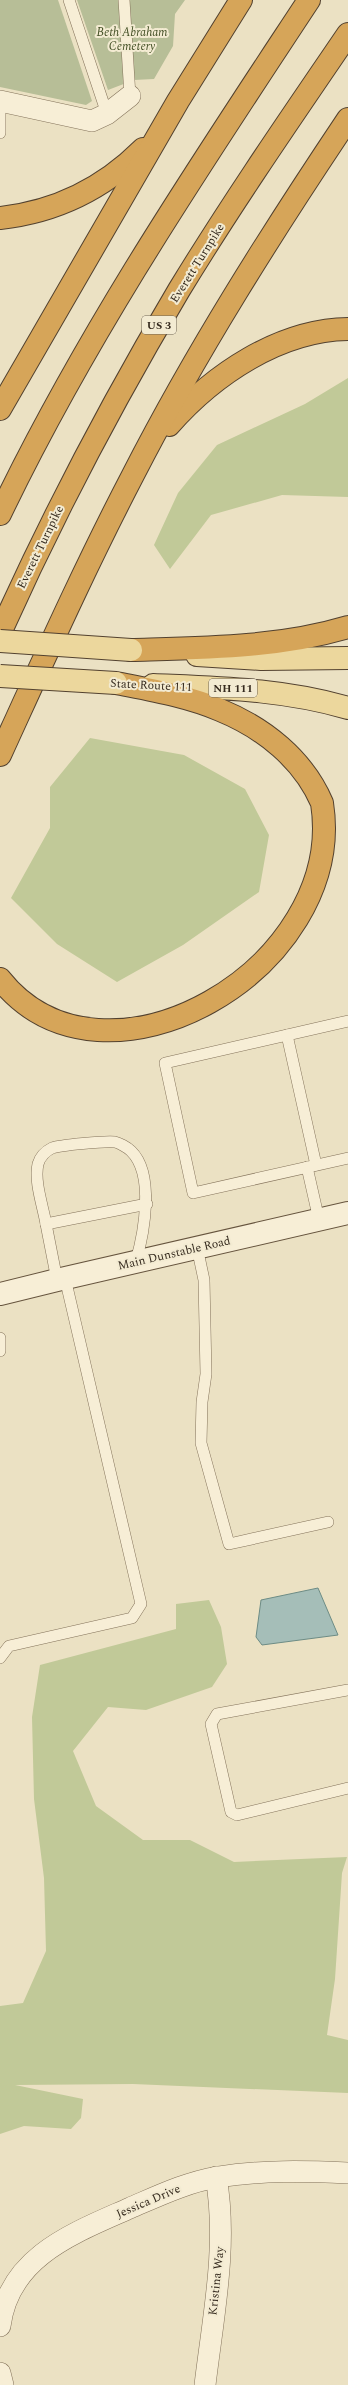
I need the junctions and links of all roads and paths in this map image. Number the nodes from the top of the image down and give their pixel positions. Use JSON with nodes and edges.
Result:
{"nodes":[{"id":1,"x":69,"y":0,"type":"edge"},
{"id":2,"x":124,"y":0,"type":"edge"},
{"id":3,"x":241,"y":0,"type":"edge"},
{"id":4,"x":309,"y":0,"type":"edge"},
{"id":5,"x":348,"y":34,"type":"edge"},
{"id":6,"x":130,"y":96,"type":"joint"},
{"id":7,"x":0,"y":101,"type":"edge"},
{"id":8,"x":178,"y":101,"type":"junction"},
{"id":9,"x":0,"y":109,"type":"edge"},
{"id":10,"x":107,"y":114,"type":"junction"},
{"id":11,"x":348,"y":119,"type":"edge"},
{"id":12,"x":0,"y":133,"type":"edge"},
{"id":13,"x":0,"y":218,"type":"edge"},
{"id":14,"x":348,"y":329,"type":"edge"},
{"id":15,"x":0,"y":409,"type":"edge"},
{"id":16,"x":133,"y":475,"type":"junction"},
{"id":17,"x":0,"y":514,"type":"edge"},
{"id":18,"x":348,"y":627,"type":"edge"},
{"id":19,"x":0,"y":633,"type":"edge"},
{"id":20,"x":0,"y":641,"type":"edge"},
{"id":21,"x":131,"y":650,"type":"junction"},
{"id":22,"x":348,"y":658,"type":"edge"},
{"id":23,"x":0,"y":676,"type":"edge"},
{"id":24,"x":116,"y":683,"type":"junction"},
{"id":25,"x":348,"y":708,"type":"edge"},
{"id":26,"x":16,"y":721,"type":"junction"},
{"id":27,"x":0,"y":755,"type":"edge"},
{"id":28,"x":0,"y":773,"type":"edge"},
{"id":29,"x":0,"y":979,"type":"edge"},
{"id":30,"x":348,"y":1021,"type":"edge"},
{"id":31,"x":287,"y":1035,"type":"junction"},
{"id":32,"x":348,"y":1158,"type":"edge"},
{"id":33,"x":312,"y":1166,"type":"junction"},
{"id":34,"x":147,"y":1204,"type":"junction"},
{"id":35,"x":348,"y":1214,"type":"edge"},
{"id":36,"x":319,"y":1220,"type":"junction"},
{"id":37,"x":46,"y":1224,"type":"junction"},
{"id":38,"x":197,"y":1247,"type":"junction"},
{"id":39,"x":136,"y":1261,"type":"junction"},
{"id":40,"x":61,"y":1279,"type":"junction"},
{"id":41,"x":0,"y":1294,"type":"edge"},
{"id":42,"x":0,"y":1338,"type":"edge"},
{"id":43,"x":0,"y":1351,"type":"edge"},
{"id":44,"x":328,"y":1522,"type":"dead end"},
{"id":45,"x":0,"y":1658,"type":"edge"},
{"id":46,"x":348,"y":1690,"type":"edge"},
{"id":47,"x":348,"y":1788,"type":"edge"},
{"id":48,"x":348,"y":2173,"type":"edge"},
{"id":49,"x":216,"y":2177,"type":"junction"},
{"id":50,"x":0,"y":2326,"type":"edge"},
{"id":51,"x":0,"y":2373,"type":"edge"},
{"id":52,"x":3,"y":2385,"type":"edge"},
{"id":53,"x":205,"y":2385,"type":"edge"}],
"edges":[{"from":1,"to":10,"type":"lane"},
{"from":2,"to":6,"type":"lane"},
{"from":3,"to":8,"type":"highway"},
{"from":4,"to":17,"type":"highway"},
{"from":5,"to":19,"type":"highway","name":"Everett Turnpike","number":"US 3"},
{"from":6,"to":10,"type":"street"},
{"from":7,"to":10,"type":"street"},
{"from":8,"to":13,"type":"highway"},
{"from":8,"to":15,"type":"highway"},
{"from":9,"to":12,"type":"lane"},
{"from":11,"to":16,"type":"highway"},
{"from":14,"to":16,"type":"highway"},
{"from":16,"to":26,"type":"highway"},
{"from":18,"to":21,"type":"highway"},
{"from":20,"to":21,"type":"main road","bridge":true},
{"from":21,"to":22,"type":"main road"},
{"from":23,"to":24,"type":"main road","name":"State Route 111","number":"NH 111","bridge":true},
{"from":24,"to":25,"type":"main road","name":"State Route 111","number":"NH 111"},
{"from":24,"to":29,"type":"highway"},
{"from":26,"to":27,"type":"highway"},
{"from":26,"to":28,"type":"highway"},
{"from":30,"to":31,"type":"lane"},
{"from":31,"to":33,"type":"lane"},
{"from":31,"to":33,"type":"lane"},
{"from":32,"to":33,"type":"lane"},
{"from":33,"to":36,"type":"lane"},
{"from":34,"to":37,"type":"lane"},
{"from":34,"to":37,"type":"lane"},
{"from":34,"to":39,"type":"lane"},
{"from":35,"to":36,"type":"street","name":"Main Dunstable Road"},
{"from":36,"to":38,"type":"street","name":"Main Dunstable Road"},
{"from":37,"to":40,"type":"lane"},
{"from":38,"to":39,"type":"street","name":"Main Dunstable Road"},
{"from":38,"to":44,"type":"lane"},
{"from":39,"to":40,"type":"street","name":"Main Dunstable Road"},
{"from":40,"to":41,"type":"street","name":"Main Dunstable Road"},
{"from":40,"to":45,"type":"lane"},
{"from":42,"to":43,"type":"lane"},
{"from":46,"to":47,"type":"lane"},
{"from":48,"to":49,"type":"street","name":"Jessica Drive"},
{"from":49,"to":50,"type":"street","name":"Jessica Drive"},
{"from":49,"to":53,"type":"street","name":"Kristina Way"},
{"from":51,"to":52,"type":"street"}]}
